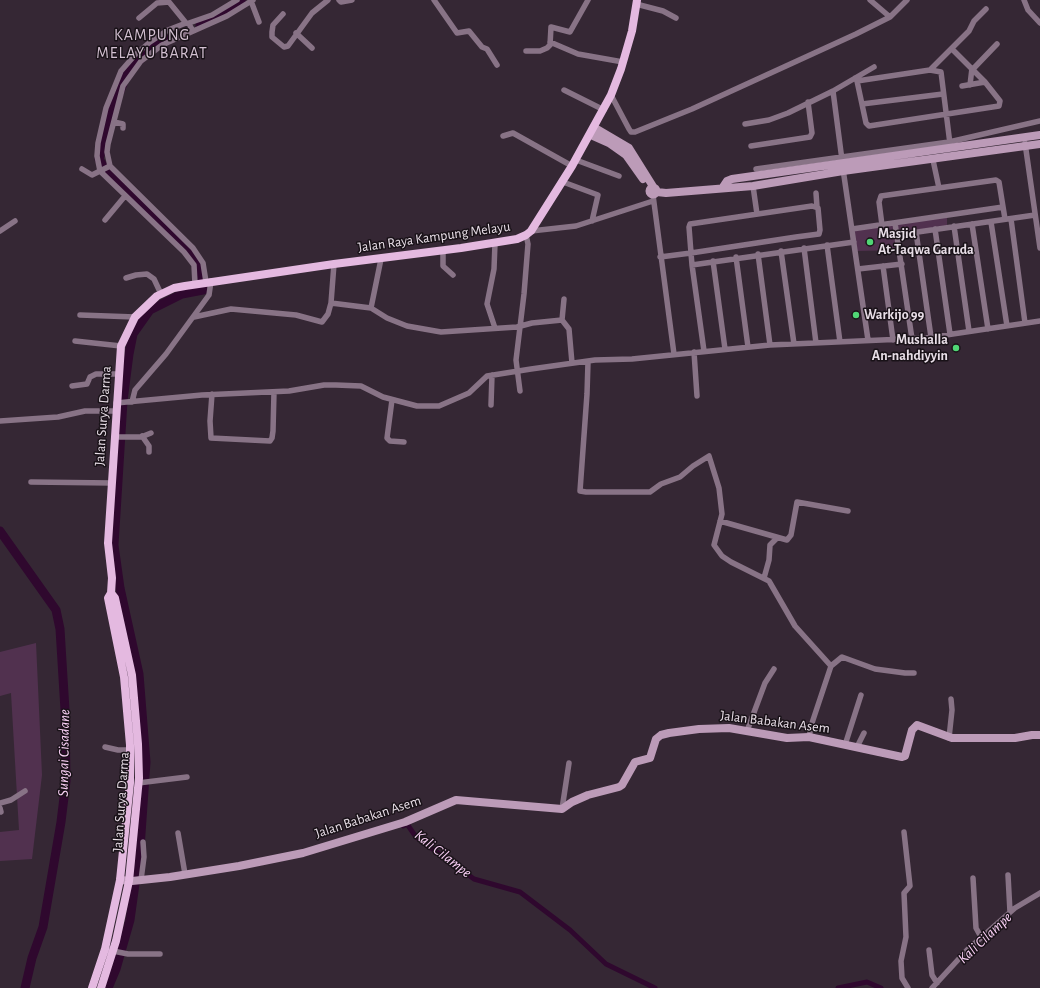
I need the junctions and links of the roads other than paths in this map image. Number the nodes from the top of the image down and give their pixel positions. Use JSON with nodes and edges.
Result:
{"nodes":[{"id":1,"x":237,"y":0,"type":"edge"},
{"id":2,"x":328,"y":0,"type":"edge"},
{"id":3,"x":339,"y":0,"type":"edge"},
{"id":4,"x":352,"y":0,"type":"edge"},
{"id":5,"x":434,"y":0,"type":"edge"},
{"id":6,"x":588,"y":0,"type":"edge"},
{"id":7,"x":870,"y":0,"type":"edge"},
{"id":8,"x":907,"y":0,"type":"edge"},
{"id":9,"x":1024,"y":0,"type":"edge"},
{"id":10,"x":252,"y":1,"type":"edge"},
{"id":11,"x":637,"y":2,"type":"edge"},
{"id":12,"x":986,"y":9,"type":"dead end"},
{"id":13,"x":283,"y":14,"type":"dead end"},
{"id":14,"x":890,"y":17,"type":"junction"},
{"id":15,"x":139,"y":18,"type":"dead end"},
{"id":16,"x":676,"y":18,"type":"dead end"},
{"id":17,"x":259,"y":22,"type":"dead end"},
{"id":18,"x":1040,"y":23,"type":"edge"},
{"id":19,"x":190,"y":26,"type":"junction"},
{"id":20,"x":296,"y":33,"type":"junction"},
{"id":21,"x":550,"y":42,"type":"junction"},
{"id":22,"x":998,"y":44,"type":"dead end"},
{"id":23,"x":312,"y":48,"type":"dead end"},
{"id":24,"x":952,"y":49,"type":"junction"},
{"id":25,"x":526,"y":51,"type":"dead end"},
{"id":26,"x":941,"y":59,"type":"junction"},
{"id":27,"x":623,"y":62,"type":"junction"},
{"id":28,"x":497,"y":65,"type":"dead end"},
{"id":29,"x":874,"y":67,"type":"dead end"},
{"id":30,"x":972,"y":69,"type":"junction"},
{"id":31,"x":930,"y":70,"type":"junction"},
{"id":32,"x":940,"y":72,"type":"junction"},
{"id":33,"x":856,"y":80,"type":"junction"},
{"id":34,"x":985,"y":82,"type":"junction"},
{"id":35,"x":970,"y":85,"type":"junction"},
{"id":36,"x":962,"y":86,"type":"dead end"},
{"id":37,"x":564,"y":90,"type":"dead end"},
{"id":38,"x":833,"y":91,"type":"junction"},
{"id":39,"x":943,"y":94,"type":"junction"},
{"id":40,"x":611,"y":95,"type":"junction"},
{"id":41,"x":808,"y":102,"type":"junction"},
{"id":42,"x":862,"y":104,"type":"junction"},
{"id":43,"x":604,"y":110,"type":"junction"},
{"id":44,"x":947,"y":115,"type":"junction"},
{"id":45,"x":1040,"y":121,"type":"edge"},
{"id":46,"x":114,"y":122,"type":"junction"},
{"id":47,"x":745,"y":124,"type":"dead end"},
{"id":48,"x":123,"y":128,"type":"dead end"},
{"id":49,"x":593,"y":131,"type":"junction"},
{"id":50,"x":1040,"y":134,"type":"edge"},
{"id":51,"x":503,"y":136,"type":"dead end"},
{"id":52,"x":1024,"y":137,"type":"junction"},
{"id":53,"x":1040,"y":144,"type":"edge"},
{"id":54,"x":950,"y":145,"type":"junction"},
{"id":55,"x":751,"y":146,"type":"dead end"},
{"id":56,"x":1025,"y":146,"type":"junction"},
{"id":57,"x":950,"y":157,"type":"junction"},
{"id":58,"x":842,"y":160,"type":"junction"},
{"id":59,"x":933,"y":160,"type":"junction"},
{"id":60,"x":574,"y":163,"type":"junction"},
{"id":61,"x":82,"y":169,"type":"dead end"},
{"id":62,"x":106,"y":169,"type":"junction"},
{"id":63,"x":756,"y":169,"type":"dead end"},
{"id":64,"x":843,"y":171,"type":"junction"},
{"id":65,"x":619,"y":176,"type":"dead end"},
{"id":66,"x":563,"y":182,"type":"junction"},
{"id":67,"x":752,"y":186,"type":"junction"},
{"id":68,"x":723,"y":187,"type":"junction"},
{"id":69,"x":939,"y":188,"type":"junction"},
{"id":70,"x":653,"y":193,"type":"junction"},
{"id":71,"x":816,"y":193,"type":"dead end"},
{"id":72,"x":125,"y":196,"type":"junction"},
{"id":73,"x":816,"y":207,"type":"junction"},
{"id":74,"x":1003,"y":207,"type":"junction"},
{"id":75,"x":757,"y":214,"type":"junction"},
{"id":76,"x":1037,"y":218,"type":"edge"},
{"id":77,"x":1008,"y":219,"type":"junction"},
{"id":78,"x":105,"y":220,"type":"dead end"},
{"id":79,"x":15,"y":221,"type":"dead end"},
{"id":80,"x":592,"y":221,"type":"junction"},
{"id":81,"x":991,"y":222,"type":"junction"},
{"id":82,"x":895,"y":223,"type":"junction"},
{"id":83,"x":972,"y":224,"type":"junction"},
{"id":84,"x":882,"y":225,"type":"junction"},
{"id":85,"x":954,"y":226,"type":"junction"},
{"id":86,"x":852,"y":229,"type":"junction"},
{"id":87,"x":935,"y":229,"type":"junction"},
{"id":88,"x":0,"y":231,"type":"edge"},
{"id":89,"x":916,"y":232,"type":"junction"},
{"id":90,"x":529,"y":233,"type":"junction"},
{"id":91,"x":897,"y":235,"type":"junction"},
{"id":92,"x":796,"y":237,"type":"junction"},
{"id":93,"x":494,"y":242,"type":"junction"},
{"id":94,"x":854,"y":242,"type":"junction"},
{"id":95,"x":828,"y":245,"type":"junction"},
{"id":96,"x":804,"y":248,"type":"junction"},
{"id":97,"x":1040,"y":248,"type":"edge"},
{"id":98,"x":797,"y":249,"type":"junction"},
{"id":99,"x":443,"y":250,"type":"junction"},
{"id":100,"x":781,"y":251,"type":"junction"},
{"id":101,"x":691,"y":253,"type":"junction"},
{"id":102,"x":758,"y":254,"type":"junction"},
{"id":103,"x":660,"y":257,"type":"junction"},
{"id":104,"x":736,"y":257,"type":"junction"},
{"id":105,"x":381,"y":259,"type":"junction"},
{"id":106,"x":713,"y":261,"type":"junction"},
{"id":107,"x":334,"y":264,"type":"junction"},
{"id":108,"x":902,"y":264,"type":"junction"},
{"id":109,"x":692,"y":265,"type":"junction"},
{"id":110,"x":883,"y":266,"type":"junction"},
{"id":111,"x":858,"y":269,"type":"junction"},
{"id":112,"x":453,"y":275,"type":"dead end"},
{"id":113,"x":126,"y":278,"type":"dead end"},
{"id":114,"x":203,"y":282,"type":"junction"},
{"id":115,"x":161,"y":294,"type":"junction"},
{"id":116,"x":564,"y":299,"type":"dead end"},
{"id":117,"x":331,"y":303,"type":"junction"},
{"id":118,"x":371,"y":308,"type":"junction"},
{"id":119,"x":80,"y":315,"type":"dead end"},
{"id":120,"x":194,"y":317,"type":"junction"},
{"id":121,"x":135,"y":318,"type":"junction"},
{"id":122,"x":562,"y":320,"type":"junction"},
{"id":123,"x":1040,"y":320,"type":"edge"},
{"id":124,"x":1025,"y":323,"type":"junction"},
{"id":125,"x":520,"y":326,"type":"junction"},
{"id":126,"x":1007,"y":326,"type":"junction"},
{"id":127,"x":495,"y":328,"type":"junction"},
{"id":128,"x":988,"y":329,"type":"junction"},
{"id":129,"x":969,"y":332,"type":"junction"},
{"id":130,"x":950,"y":334,"type":"junction"},
{"id":131,"x":931,"y":337,"type":"junction"},
{"id":132,"x":912,"y":339,"type":"junction"},
{"id":133,"x":868,"y":340,"type":"junction"},
{"id":134,"x":893,"y":340,"type":"junction"},
{"id":135,"x":75,"y":341,"type":"dead end"},
{"id":136,"x":840,"y":342,"type":"junction"},
{"id":137,"x":816,"y":343,"type":"junction"},
{"id":138,"x":794,"y":344,"type":"junction"},
{"id":139,"x":770,"y":345,"type":"junction"},
{"id":140,"x":121,"y":346,"type":"junction"},
{"id":141,"x":748,"y":347,"type":"junction"},
{"id":142,"x":725,"y":349,"type":"junction"},
{"id":143,"x":704,"y":351,"type":"junction"},
{"id":144,"x":694,"y":352,"type":"junction"},
{"id":145,"x":674,"y":354,"type":"junction"},
{"id":146,"x":588,"y":362,"type":"junction"},
{"id":147,"x":572,"y":363,"type":"junction"},
{"id":148,"x":517,"y":372,"type":"junction"},
{"id":149,"x":119,"y":374,"type":"junction"},
{"id":150,"x":492,"y":375,"type":"junction"},
{"id":151,"x":72,"y":386,"type":"dead end"},
{"id":152,"x":520,"y":391,"type":"dead end"},
{"id":153,"x":274,"y":392,"type":"junction"},
{"id":154,"x":212,"y":394,"type":"junction"},
{"id":155,"x":697,"y":396,"type":"dead end"},
{"id":156,"x":392,"y":400,"type":"junction"},
{"id":157,"x":129,"y":402,"type":"junction"},
{"id":158,"x":117,"y":405,"type":"junction"},
{"id":159,"x":491,"y":405,"type":"dead end"},
{"id":160,"x":0,"y":421,"type":"edge"},
{"id":161,"x":151,"y":433,"type":"dead end"},
{"id":162,"x":142,"y":436,"type":"junction"},
{"id":163,"x":118,"y":437,"type":"junction"},
{"id":164,"x":404,"y":442,"type":"dead end"},
{"id":165,"x":149,"y":452,"type":"dead end"},
{"id":166,"x":31,"y":482,"type":"dead end"},
{"id":167,"x":112,"y":483,"type":"junction"},
{"id":168,"x":848,"y":511,"type":"dead end"},
{"id":169,"x":720,"y":522,"type":"junction"},
{"id":170,"x":777,"y":538,"type":"junction"},
{"id":171,"x":764,"y":578,"type":"junction"},
{"id":172,"x":111,"y":593,"type":"junction"},
{"id":173,"x":831,"y":666,"type":"junction"},
{"id":174,"x":774,"y":669,"type":"dead end"},
{"id":175,"x":914,"y":673,"type":"dead end"},
{"id":176,"x":861,"y":695,"type":"dead end"},
{"id":177,"x":951,"y":699,"type":"dead end"},
{"id":178,"x":747,"y":731,"type":"junction"},
{"id":179,"x":864,"y":733,"type":"dead end"},
{"id":180,"x":1040,"y":735,"type":"edge"},
{"id":181,"x":809,"y":737,"type":"junction"},
{"id":182,"x":949,"y":738,"type":"junction"},
{"id":183,"x":846,"y":745,"type":"junction"},
{"id":184,"x":105,"y":747,"type":"dead end"},
{"id":185,"x":857,"y":747,"type":"junction"},
{"id":186,"x":130,"y":750,"type":"junction"},
{"id":187,"x":569,"y":763,"type":"dead end"},
{"id":188,"x":187,"y":777,"type":"dead end"},
{"id":189,"x":139,"y":783,"type":"junction"},
{"id":190,"x":25,"y":791,"type":"dead end"},
{"id":191,"x":0,"y":803,"type":"edge"},
{"id":192,"x":562,"y":809,"type":"junction"},
{"id":193,"x":904,"y":832,"type":"dead end"},
{"id":194,"x":178,"y":833,"type":"dead end"},
{"id":195,"x":139,"y":847,"type":"junction"},
{"id":196,"x":185,"y":874,"type":"junction"},
{"id":197,"x":1008,"y":875,"type":"dead end"},
{"id":198,"x":974,"y":878,"type":"dead end"},
{"id":199,"x":132,"y":880,"type":"junction"},
{"id":200,"x":1040,"y":893,"type":"edge"},
{"id":201,"x":1010,"y":912,"type":"junction"},
{"id":202,"x":981,"y":937,"type":"junction"},
{"id":203,"x":929,"y":950,"type":"dead end"},
{"id":204,"x":114,"y":951,"type":"junction"},
{"id":205,"x":160,"y":954,"type":"dead end"},
{"id":206,"x":937,"y":983,"type":"junction"},
{"id":207,"x":92,"y":988,"type":"edge"},
{"id":208,"x":101,"y":988,"type":"edge"},
{"id":209,"x":908,"y":988,"type":"edge"},
{"id":210,"x":932,"y":988,"type":"edge"}],
"edges":[{"from":1,"to":19,"type":"street"},
{"from":2,"to":20,"type":"street"},
{"from":3,"to":4,"type":"street"},
{"from":5,"to":28,"type":"street"},
{"from":6,"to":21,"type":"street"},
{"from":7,"to":14,"type":"street"},
{"from":8,"to":14,"type":"street"},
{"from":9,"to":18,"type":"street"},
{"from":10,"to":17,"type":"street"},
{"from":10,"to":19,"type":"street"},
{"from":11,"to":16,"type":"street"},
{"from":11,"to":27,"type":"main road","name":"Jalan Raya Kampung Melayu"},
{"from":12,"to":24,"type":"street"},
{"from":13,"to":20,"type":"street"},
{"from":14,"to":40,"type":"street"},
{"from":15,"to":19,"type":"street"},
{"from":19,"to":46,"type":"street"},
{"from":19,"to":62,"type":"street"},
{"from":20,"to":23,"type":"street"},
{"from":21,"to":25,"type":"street"},
{"from":21,"to":27,"type":"street"},
{"from":22,"to":30,"type":"street"},
{"from":24,"to":26,"type":"street"},
{"from":24,"to":30,"type":"street"},
{"from":26,"to":31,"type":"street"},
{"from":26,"to":32,"type":"street"},
{"from":27,"to":40,"type":"main road","name":"Jalan Raya Kampung Melayu"},
{"from":29,"to":33,"type":"street"},
{"from":30,"to":34,"type":"street"},
{"from":30,"to":35,"type":"street"},
{"from":31,"to":32,"type":"street"},
{"from":31,"to":33,"type":"street"},
{"from":32,"to":39,"type":"street"},
{"from":33,"to":38,"type":"street"},
{"from":33,"to":42,"type":"street"},
{"from":34,"to":35,"type":"street"},
{"from":34,"to":44,"type":"street"},
{"from":35,"to":36,"type":"street"},
{"from":37,"to":43,"type":"street"},
{"from":38,"to":41,"type":"street"},
{"from":38,"to":58,"type":"street"},
{"from":39,"to":42,"type":"street"},
{"from":39,"to":44,"type":"street"},
{"from":40,"to":43,"type":"main road","name":"Jalan Raya Kampung Melayu"},
{"from":41,"to":47,"type":"street"},
{"from":41,"to":55,"type":"street"},
{"from":42,"to":44,"type":"street"},
{"from":43,"to":49,"type":"main road","name":"Jalan Raya Kampung Melayu"},
{"from":44,"to":54,"type":"street"},
{"from":45,"to":54,"type":"street"},
{"from":46,"to":48,"type":"street"},
{"from":46,"to":62,"type":"street"},
{"from":49,"to":60,"type":"main road","name":"Jalan Raya Kampung Melayu"},
{"from":49,"to":70,"type":"street"},
{"from":50,"to":52,"type":"street"},
{"from":51,"to":60,"type":"street"},
{"from":52,"to":54,"type":"street"},
{"from":52,"to":56,"type":"street"},
{"from":53,"to":56,"type":"street"},
{"from":54,"to":57,"type":"street"},
{"from":54,"to":58,"type":"street"},
{"from":56,"to":57,"type":"street"},
{"from":56,"to":76,"type":"street"},
{"from":57,"to":59,"type":"street"},
{"from":58,"to":63,"type":"street"},
{"from":58,"to":64,"type":"street"},
{"from":58,"to":68,"type":"street"},
{"from":59,"to":64,"type":"street"},
{"from":59,"to":69,"type":"street"},
{"from":60,"to":65,"type":"street"},
{"from":60,"to":66,"type":"main road","name":"Jalan Raya Kampung Melayu"},
{"from":61,"to":62,"type":"street"},
{"from":62,"to":72,"type":"street"},
{"from":62,"to":114,"type":"street"},
{"from":64,"to":67,"type":"street"},
{"from":64,"to":86,"type":"street"},
{"from":66,"to":80,"type":"street"},
{"from":66,"to":90,"type":"main road","name":"Jalan Raya Kampung Melayu"},
{"from":67,"to":68,"type":"street"},
{"from":67,"to":75,"type":"street"},
{"from":68,"to":70,"type":"street"},
{"from":69,"to":74,"type":"street"},
{"from":69,"to":84,"type":"street"},
{"from":70,"to":80,"type":"street"},
{"from":70,"to":103,"type":"street"},
{"from":71,"to":73,"type":"street"},
{"from":72,"to":78,"type":"street"},
{"from":72,"to":114,"type":"street"},
{"from":73,"to":75,"type":"street"},
{"from":73,"to":92,"type":"street"},
{"from":74,"to":77,"type":"street"},
{"from":74,"to":82,"type":"street"},
{"from":75,"to":101,"type":"street"},
{"from":76,"to":77,"type":"street"},
{"from":76,"to":97,"type":"street"},
{"from":77,"to":81,"type":"street"},
{"from":77,"to":124,"type":"street"},
{"from":79,"to":88,"type":"street"},
{"from":80,"to":90,"type":"street"},
{"from":81,"to":83,"type":"street"},
{"from":81,"to":126,"type":"street"},
{"from":82,"to":84,"type":"street"},
{"from":82,"to":91,"type":"street"},
{"from":83,"to":85,"type":"street"},
{"from":83,"to":128,"type":"street"},
{"from":84,"to":86,"type":"street"},
{"from":85,"to":87,"type":"street"},
{"from":85,"to":129,"type":"street"},
{"from":86,"to":94,"type":"street"},
{"from":87,"to":89,"type":"street"},
{"from":87,"to":130,"type":"street"},
{"from":89,"to":91,"type":"street"},
{"from":89,"to":131,"type":"street"},
{"from":90,"to":93,"type":"main road","name":"Jalan Raya Kampung Melayu"},
{"from":90,"to":125,"type":"street"},
{"from":91,"to":108,"type":"street"},
{"from":92,"to":98,"type":"street"},
{"from":92,"to":101,"type":"street"},
{"from":93,"to":99,"type":"main road","name":"Jalan Raya Kampung Melayu"},
{"from":93,"to":127,"type":"street"},
{"from":94,"to":95,"type":"street"},
{"from":94,"to":111,"type":"street"},
{"from":95,"to":96,"type":"street"},
{"from":95,"to":136,"type":"street"},
{"from":96,"to":98,"type":"street"},
{"from":96,"to":137,"type":"street"},
{"from":98,"to":100,"type":"street"},
{"from":99,"to":105,"type":"main road","name":"Jalan Raya Kampung Melayu"},
{"from":99,"to":112,"type":"street"},
{"from":100,"to":102,"type":"street"},
{"from":100,"to":138,"type":"street"},
{"from":101,"to":103,"type":"street"},
{"from":101,"to":109,"type":"street"},
{"from":102,"to":104,"type":"street"},
{"from":102,"to":139,"type":"street"},
{"from":103,"to":145,"type":"street"},
{"from":104,"to":106,"type":"street"},
{"from":104,"to":141,"type":"street"},
{"from":105,"to":107,"type":"main road","name":"Jalan Raya Kampung Melayu"},
{"from":105,"to":118,"type":"street"},
{"from":106,"to":109,"type":"street"},
{"from":106,"to":142,"type":"street"},
{"from":107,"to":114,"type":"main road","name":"Jalan Raya Kampung Melayu"},
{"from":107,"to":117,"type":"street"},
{"from":108,"to":110,"type":"street"},
{"from":108,"to":132,"type":"street"},
{"from":109,"to":143,"type":"street"},
{"from":110,"to":111,"type":"street"},
{"from":110,"to":134,"type":"street"},
{"from":111,"to":133,"type":"street"},
{"from":113,"to":115,"type":"street"},
{"from":114,"to":115,"type":"main road","name":"Jalan Surya Darma"},
{"from":114,"to":120,"type":"street"},
{"from":115,"to":121,"type":"main road","name":"Jalan Surya Darma"},
{"from":116,"to":122,"type":"street"},
{"from":117,"to":118,"type":"street"},
{"from":117,"to":120,"type":"street"},
{"from":118,"to":127,"type":"street"},
{"from":119,"to":121,"type":"street"},
{"from":120,"to":157,"type":"street"},
{"from":121,"to":140,"type":"main road","name":"Jalan Surya Darma"},
{"from":122,"to":125,"type":"street"},
{"from":122,"to":147,"type":"street"},
{"from":123,"to":124,"type":"street"},
{"from":124,"to":126,"type":"street"},
{"from":125,"to":127,"type":"street"},
{"from":125,"to":148,"type":"street"},
{"from":126,"to":128,"type":"street"},
{"from":128,"to":129,"type":"street"},
{"from":129,"to":130,"type":"street"},
{"from":130,"to":131,"type":"street"},
{"from":131,"to":132,"type":"street"},
{"from":132,"to":134,"type":"street"},
{"from":133,"to":134,"type":"street"},
{"from":133,"to":136,"type":"street"},
{"from":135,"to":140,"type":"street"},
{"from":136,"to":137,"type":"street"},
{"from":137,"to":138,"type":"street"},
{"from":138,"to":139,"type":"street"},
{"from":139,"to":141,"type":"street"},
{"from":140,"to":149,"type":"main road","name":"Jalan Surya Darma"},
{"from":141,"to":142,"type":"street"},
{"from":142,"to":143,"type":"street"},
{"from":143,"to":144,"type":"street"},
{"from":144,"to":145,"type":"street"},
{"from":144,"to":155,"type":"street"},
{"from":145,"to":146,"type":"street"},
{"from":146,"to":147,"type":"street"},
{"from":146,"to":169,"type":"street"},
{"from":147,"to":148,"type":"street"},
{"from":148,"to":150,"type":"street"},
{"from":148,"to":152,"type":"street"},
{"from":149,"to":151,"type":"street"},
{"from":149,"to":158,"type":"main road","name":"Jalan Surya Darma"},
{"from":150,"to":156,"type":"street"},
{"from":150,"to":159,"type":"street"},
{"from":153,"to":154,"type":"street"},
{"from":153,"to":154,"type":"street"},
{"from":153,"to":156,"type":"street"},
{"from":154,"to":157,"type":"street"},
{"from":156,"to":164,"type":"street"},
{"from":157,"to":158,"type":"street"},
{"from":158,"to":160,"type":"street"},
{"from":158,"to":163,"type":"main road","name":"Jalan Surya Darma"},
{"from":161,"to":162,"type":"street"},
{"from":162,"to":163,"type":"street"},
{"from":162,"to":165,"type":"street"},
{"from":163,"to":167,"type":"main road","name":"Jalan Surya Darma"},
{"from":166,"to":167,"type":"street"},
{"from":167,"to":172,"type":"main road","name":"Jalan Surya Darma"},
{"from":168,"to":170,"type":"street"},
{"from":169,"to":170,"type":"street"},
{"from":169,"to":171,"type":"street"},
{"from":170,"to":171,"type":"street"},
{"from":171,"to":173,"type":"street"},
{"from":172,"to":186,"type":"main road","name":"Jalan Surya Darma"},
{"from":172,"to":189,"type":"main road","name":"Jalan Surya Darma"},
{"from":173,"to":175,"type":"street"},
{"from":173,"to":181,"type":"street"},
{"from":174,"to":178,"type":"street"},
{"from":176,"to":183,"type":"street"},
{"from":177,"to":182,"type":"street"},
{"from":178,"to":181,"type":"street","name":"Jalan Babakan Asem"},
{"from":178,"to":192,"type":"street","name":"Jalan Babakan Asem"},
{"from":179,"to":185,"type":"street"},
{"from":180,"to":182,"type":"street","name":"Jalan Babakan Asem"},
{"from":181,"to":183,"type":"street","name":"Jalan Babakan Asem"},
{"from":182,"to":185,"type":"street","name":"Jalan Babakan Asem"},
{"from":183,"to":185,"type":"street","name":"Jalan Babakan Asem"},
{"from":184,"to":186,"type":"street"},
{"from":186,"to":199,"type":"main road","name":"Jalan Surya Darma"},
{"from":187,"to":192,"type":"street"},
{"from":188,"to":189,"type":"street"},
{"from":189,"to":195,"type":"main road","name":"Jalan Surya Darma"},
{"from":190,"to":191,"type":"street"},
{"from":192,"to":196,"type":"street","name":"Jalan Babakan Asem"},
{"from":193,"to":209,"type":"street"},
{"from":194,"to":196,"type":"street"},
{"from":195,"to":199,"type":"main road","name":"Jalan Surya Darma"},
{"from":195,"to":199,"type":"street"},
{"from":196,"to":199,"type":"street","name":"Jalan Babakan Asem"},
{"from":197,"to":201,"type":"street"},
{"from":198,"to":202,"type":"street"},
{"from":199,"to":204,"type":"main road","name":"Jalan Surya Darma"},
{"from":199,"to":207,"type":"main road","name":"Jalan Surya Darma"},
{"from":200,"to":201,"type":"street"},
{"from":201,"to":202,"type":"street"},
{"from":202,"to":206,"type":"street"},
{"from":203,"to":206,"type":"street"},
{"from":204,"to":205,"type":"street"},
{"from":204,"to":208,"type":"main road","name":"Jalan Surya Darma"},
{"from":206,"to":210,"type":"street"}]}
